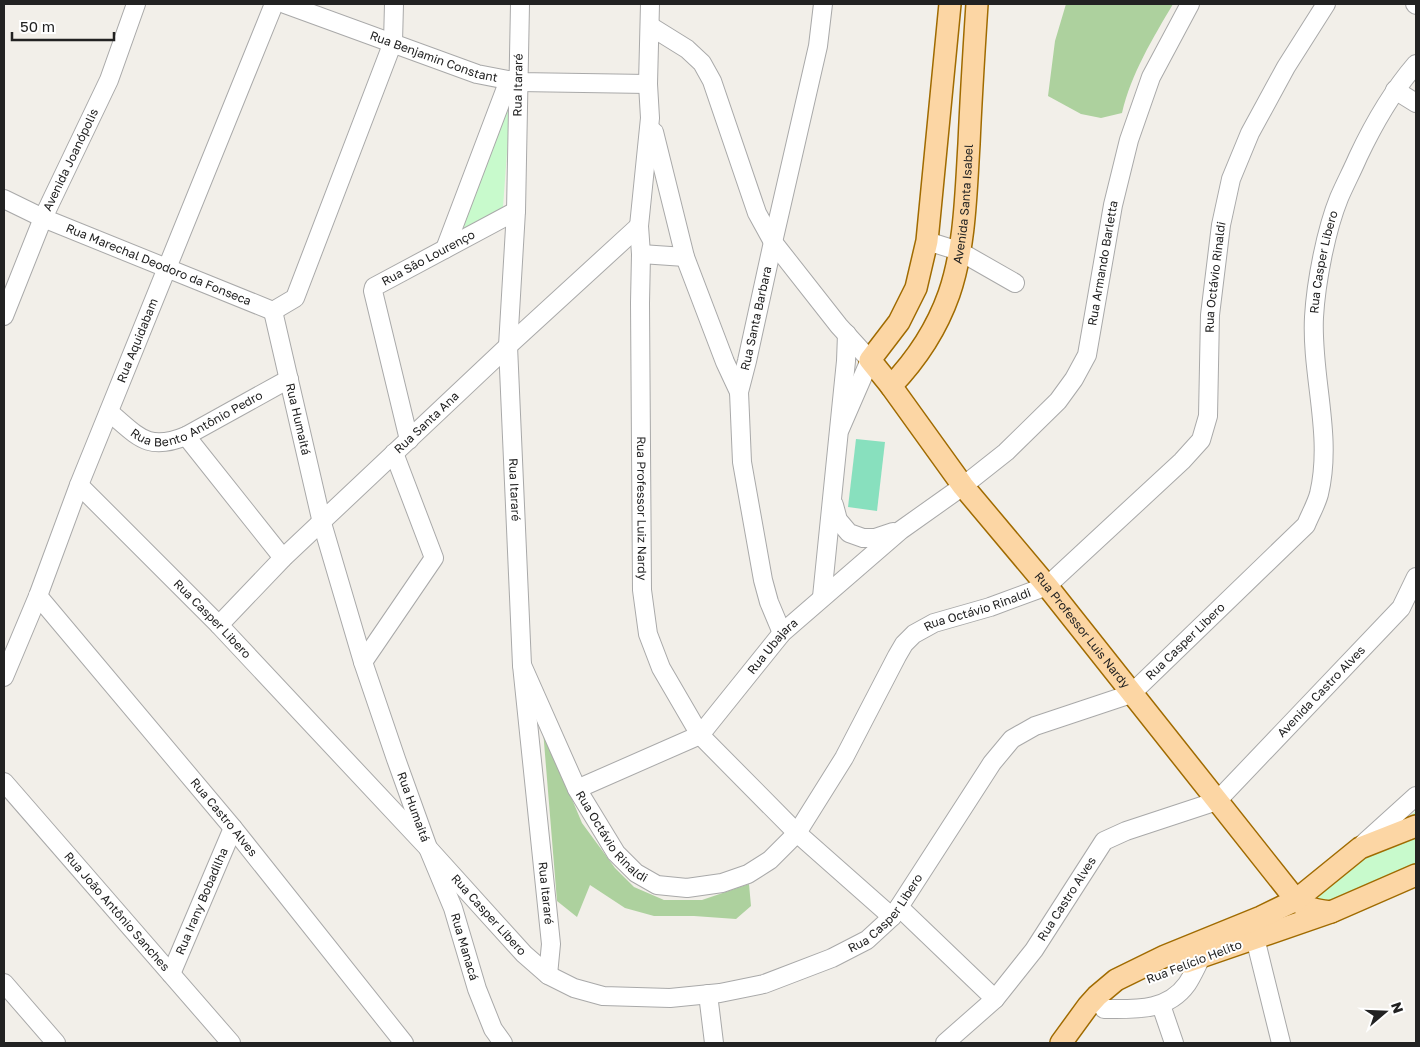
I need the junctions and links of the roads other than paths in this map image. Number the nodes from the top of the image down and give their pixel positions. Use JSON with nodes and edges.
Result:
{"nodes":[{"id":1,"x":136,"y":4,"type":"edge"},
{"id":2,"x":274,"y":4,"type":"edge"},
{"id":3,"x":285,"y":4,"type":"edge"},
{"id":4,"x":394,"y":4,"type":"edge"},
{"id":5,"x":520,"y":4,"type":"edge"},
{"id":6,"x":650,"y":4,"type":"edge"},
{"id":7,"x":823,"y":4,"type":"edge"},
{"id":8,"x":950,"y":4,"type":"edge"},
{"id":9,"x":977,"y":4,"type":"edge"},
{"id":10,"x":1190,"y":4,"type":"edge"},
{"id":11,"x":1326,"y":4,"type":"edge"},
{"id":12,"x":650,"y":26,"type":"junction"},
{"id":13,"x":393,"y":42,"type":"junction"},
{"id":14,"x":1416,"y":64,"type":"edge"},
{"id":15,"x":514,"y":81,"type":"junction"},
{"id":16,"x":648,"y":84,"type":"junction"},
{"id":17,"x":1395,"y":90,"type":"junction"},
{"id":18,"x":1416,"y":103,"type":"edge"},
{"id":19,"x":650,"y":118,"type":"junction"},
{"id":20,"x":4,"y":199,"type":"edge"},
{"id":21,"x":516,"y":211,"type":"junction"},
{"id":22,"x":43,"y":218,"type":"junction"},
{"id":23,"x":639,"y":226,"type":"junction"},
{"id":24,"x":927,"y":240,"type":"junction"},
{"id":25,"x":773,"y":242,"type":"junction"},
{"id":26,"x":445,"y":249,"type":"junction"},
{"id":27,"x":959,"y":251,"type":"junction"},
{"id":28,"x":641,"y":254,"type":"junction"},
{"id":29,"x":685,"y":258,"type":"junction"},
{"id":30,"x":167,"y":268,"type":"junction"},
{"id":31,"x":1015,"y":283,"type":"dead end"},
{"id":32,"x":273,"y":311,"type":"junction"},
{"id":33,"x":4,"y":316,"type":"edge"},
{"id":34,"x":846,"y":334,"type":"junction"},
{"id":35,"x":508,"y":346,"type":"junction"},
{"id":36,"x":870,"y":360,"type":"junction"},
{"id":37,"x":289,"y":380,"type":"junction"},
{"id":38,"x":891,"y":386,"type":"junction"},
{"id":39,"x":739,"y":392,"type":"junction"},
{"id":40,"x":109,"y":412,"type":"junction"},
{"id":41,"x":840,"y":429,"type":"junction"},
{"id":42,"x":186,"y":436,"type":"junction"},
{"id":43,"x":409,"y":440,"type":"junction"},
{"id":44,"x":394,"y":453,"type":"junction"},
{"id":45,"x":79,"y":485,"type":"junction"},
{"id":46,"x":962,"y":486,"type":"junction"},
{"id":47,"x":833,"y":499,"type":"junction"},
{"id":48,"x":322,"y":523,"type":"junction"},
{"id":49,"x":901,"y":530,"type":"junction"},
{"id":50,"x":283,"y":558,"type":"junction"},
{"id":51,"x":1416,"y":577,"type":"edge"},
{"id":52,"x":1047,"y":586,"type":"junction"},
{"id":53,"x":38,"y":596,"type":"junction"},
{"id":54,"x":822,"y":597,"type":"junction"},
{"id":55,"x":219,"y":625,"type":"junction"},
{"id":56,"x":782,"y":632,"type":"junction"},
{"id":57,"x":364,"y":662,"type":"junction"},
{"id":58,"x":522,"y":665,"type":"junction"},
{"id":59,"x":4,"y":677,"type":"edge"},
{"id":60,"x":1131,"y":694,"type":"junction"},
{"id":61,"x":700,"y":734,"type":"junction"},
{"id":62,"x":4,"y":782,"type":"edge"},
{"id":63,"x":577,"y":789,"type":"junction"},
{"id":64,"x":1416,"y":796,"type":"edge"},
{"id":65,"x":1217,"y":801,"type":"junction"},
{"id":66,"x":1416,"y":826,"type":"edge"},
{"id":67,"x":232,"y":828,"type":"junction"},
{"id":68,"x":797,"y":834,"type":"junction"},
{"id":69,"x":428,"y":848,"type":"junction"},
{"id":70,"x":1360,"y":848,"type":"junction"},
{"id":71,"x":1416,"y":875,"type":"edge"},
{"id":72,"x":1296,"y":900,"type":"junction"},
{"id":73,"x":895,"y":912,"type":"junction"},
{"id":74,"x":1331,"y":912,"type":"junction"},
{"id":75,"x":1255,"y":938,"type":"junction"},
{"id":76,"x":1202,"y":956,"type":"junction"},
{"id":77,"x":171,"y":974,"type":"junction"},
{"id":78,"x":548,"y":975,"type":"junction"},
{"id":79,"x":4,"y":983,"type":"edge"},
{"id":80,"x":708,"y":994,"type":"junction"},
{"id":81,"x":995,"y":999,"type":"junction"},
{"id":82,"x":1161,"y":1005,"type":"junction"},
{"id":83,"x":1104,"y":1009,"type":"junction"},
{"id":84,"x":56,"y":1043,"type":"edge"},
{"id":85,"x":231,"y":1043,"type":"edge"},
{"id":86,"x":404,"y":1043,"type":"edge"},
{"id":87,"x":503,"y":1043,"type":"edge"},
{"id":88,"x":714,"y":1043,"type":"edge"},
{"id":89,"x":945,"y":1043,"type":"edge"},
{"id":90,"x":1061,"y":1043,"type":"edge"},
{"id":91,"x":1078,"y":1043,"type":"edge"},
{"id":92,"x":1174,"y":1043,"type":"edge"},
{"id":93,"x":1281,"y":1043,"type":"edge"}],
"edges":[{"from":1,"to":22,"type":"street","name":"Avenida Joanópolis"},
{"from":2,"to":30,"type":"street","name":"Rua Aquidabam"},
{"from":3,"to":13,"type":"street","name":"Rua Benjamin Constant"},
{"from":4,"to":13,"type":"street"},
{"from":5,"to":15,"type":"street","name":"Rua Itararé"},
{"from":6,"to":12,"type":"street","name":"Rua Professor Luiz Nardy"},
{"from":7,"to":25,"type":"street","name":"Rua Santa Barbara"},
{"from":8,"to":24,"type":"main road"},
{"from":9,"to":27,"type":"main road","name":"Avenida Santa Isabel"},
{"from":10,"to":46,"type":"street","name":"Rua Armando Barletta"},
{"from":11,"to":52,"type":"street","name":"Rua Octávio Rinaldi"},
{"from":12,"to":16,"type":"street","name":"Rua Professor Luiz Nardy"},
{"from":12,"to":25,"type":"street"},
{"from":13,"to":15,"type":"street","name":"Rua Benjamin Constant"},
{"from":13,"to":32,"type":"street"},
{"from":14,"to":17,"type":"street","name":"Rua Casper Libero"},
{"from":15,"to":16,"type":"street","name":"Rua Benjamin Constant"},
{"from":15,"to":21,"type":"street","name":"Rua Itararé"},
{"from":15,"to":26,"type":"street"},
{"from":16,"to":19,"type":"street","name":"Rua Professor Luiz Nardy"},
{"from":17,"to":18,"type":"street"},
{"from":17,"to":60,"type":"street","name":"Rua Casper Libero"},
{"from":19,"to":23,"type":"street","name":"Rua Professor Luiz Nardy"},
{"from":19,"to":29,"type":"street"},
{"from":20,"to":22,"type":"street","name":"Rua Marechal Deodoro da Fonseca"},
{"from":21,"to":26,"type":"street","name":"Rua São Lourenço"},
{"from":21,"to":35,"type":"street","name":"Rua Itararé"},
{"from":22,"to":30,"type":"street","name":"Rua Marechal Deodoro da Fonseca"},
{"from":22,"to":33,"type":"street","name":"Avenida Joanópolis"},
{"from":23,"to":28,"type":"street","name":"Rua Professor Luiz Nardy"},
{"from":23,"to":35,"type":"street","name":"Rua Santa Ana"},
{"from":24,"to":27,"type":"street"},
{"from":24,"to":36,"type":"main road"},
{"from":25,"to":34,"type":"street"},
{"from":25,"to":39,"type":"street","name":"Rua Santa Barbara"},
{"from":26,"to":43,"type":"street","name":"Rua São Lourenço"},
{"from":27,"to":31,"type":"street"},
{"from":27,"to":38,"type":"main road","name":"Avenida Santa Isabel"},
{"from":28,"to":29,"type":"street"},
{"from":28,"to":61,"type":"street","name":"Rua Professor Luiz Nardy"},
{"from":29,"to":39,"type":"street"},
{"from":30,"to":32,"type":"street","name":"Rua Marechal Deodoro da Fonseca"},
{"from":30,"to":40,"type":"street","name":"Rua Aquidabam"},
{"from":32,"to":37,"type":"street","name":"Rua Humaitá"},
{"from":34,"to":36,"type":"street"},
{"from":34,"to":41,"type":"street"},
{"from":35,"to":43,"type":"street","name":"Rua Santa Ana"},
{"from":35,"to":58,"type":"street","name":"Rua Itararé"},
{"from":36,"to":38,"type":"main road","name":"Rua Professor Luis Nardy"},
{"from":36,"to":41,"type":"street"},
{"from":37,"to":42,"type":"street","name":"Rua Bento Antônio Pedro"},
{"from":37,"to":48,"type":"street","name":"Rua Humaitá"},
{"from":38,"to":46,"type":"main road","name":"Rua Professor Luis Nardy"},
{"from":39,"to":56,"type":"street","name":"Rua Santa Barbara"},
{"from":40,"to":42,"type":"street","name":"Rua Bento Antônio Pedro"},
{"from":40,"to":45,"type":"street","name":"Rua Aquidabam"},
{"from":41,"to":47,"type":"street"},
{"from":42,"to":50,"type":"street"},
{"from":43,"to":44,"type":"street","name":"Rua Santa Ana"},
{"from":44,"to":48,"type":"street","name":"Rua Santa Ana"},
{"from":44,"to":57,"type":"street"},
{"from":45,"to":53,"type":"street","name":"Rua Aquidabam"},
{"from":45,"to":55,"type":"street","name":"Rua Casper Libero"},
{"from":46,"to":49,"type":"street","name":"Rua Ubajara"},
{"from":46,"to":52,"type":"main road","name":"Rua Professor Luis Nardy"},
{"from":47,"to":49,"type":"street"},
{"from":47,"to":54,"type":"street"},
{"from":48,"to":50,"type":"street","name":"Rua Santa Ana"},
{"from":48,"to":57,"type":"street","name":"Rua Humaitá"},
{"from":49,"to":54,"type":"street","name":"Rua Ubajara"},
{"from":50,"to":55,"type":"street","name":"Rua Santa Ana"},
{"from":51,"to":65,"type":"street","name":"Avenida Castro Alves"},
{"from":52,"to":60,"type":"main road","name":"Rua Professor Luis Nardy"},
{"from":52,"to":68,"type":"street","name":"Rua Octávio Rinaldi"},
{"from":53,"to":59,"type":"street","name":"Rua Aquidabam"},
{"from":53,"to":67,"type":"street","name":"Rua Castro Alves"},
{"from":54,"to":56,"type":"street","name":"Rua Ubajara"},
{"from":55,"to":69,"type":"street","name":"Rua Casper Libero"},
{"from":56,"to":61,"type":"street","name":"Rua Ubajara"},
{"from":57,"to":69,"type":"street","name":"Rua Humaitá"},
{"from":58,"to":63,"type":"street","name":"Rua Octávio Rinaldi"},
{"from":58,"to":78,"type":"street","name":"Rua Itararé"},
{"from":60,"to":65,"type":"main road","name":"Rua Professor Luis Nardy"},
{"from":60,"to":73,"type":"street","name":"Rua Casper Libero"},
{"from":61,"to":63,"type":"street","name":"Rua Ubajara"},
{"from":61,"to":68,"type":"street","name":"Rua Professor Luiz Nardy"},
{"from":62,"to":77,"type":"street","name":"Rua João Antônio Sanches"},
{"from":63,"to":68,"type":"street","name":"Rua Octávio Rinaldi"},
{"from":64,"to":70,"type":"street"},
{"from":65,"to":72,"type":"main road","name":"Rua Professor Luis Nardy"},
{"from":65,"to":81,"type":"street","name":"Rua Castro Alves"},
{"from":66,"to":70,"type":"main road","name":"Rua Felício Helito"},
{"from":67,"to":77,"type":"street","name":"Rua Irany Bobadilha"},
{"from":67,"to":86,"type":"street","name":"Rua Castro Alves"},
{"from":68,"to":73,"type":"street","name":"Rua Professor Luiz Nardy"},
{"from":69,"to":78,"type":"street","name":"Rua Casper Libero"},
{"from":69,"to":87,"type":"street","name":"Rua Manacá"},
{"from":70,"to":72,"type":"main road","name":"Rua Felício Helito"},
{"from":71,"to":74,"type":"main road","name":"Rua Felício Helito"},
{"from":72,"to":74,"type":"main road"},
{"from":72,"to":90,"type":"main road","name":"Rua Felício Helito"},
{"from":73,"to":80,"type":"street","name":"Rua Casper Libero"},
{"from":73,"to":81,"type":"street","name":"Rua Professor Luiz Nardy"},
{"from":74,"to":75,"type":"main road","name":"Rua Felício Helito"},
{"from":75,"to":76,"type":"main road","name":"Rua Felício Helito"},
{"from":75,"to":93,"type":"street"},
{"from":76,"to":82,"type":"street"},
{"from":76,"to":83,"type":"main road","name":"Rua Felício Helito"},
{"from":77,"to":85,"type":"street","name":"Rua João Antônio Sanches"},
{"from":78,"to":80,"type":"street","name":"Rua Casper Libero"},
{"from":79,"to":84,"type":"street"},
{"from":80,"to":88,"type":"street"},
{"from":81,"to":89,"type":"street","name":"Rua Castro Alves"},
{"from":82,"to":83,"type":"street"},
{"from":82,"to":92,"type":"street"},
{"from":83,"to":91,"type":"main road","name":"Rua Felício Helito"}]}
